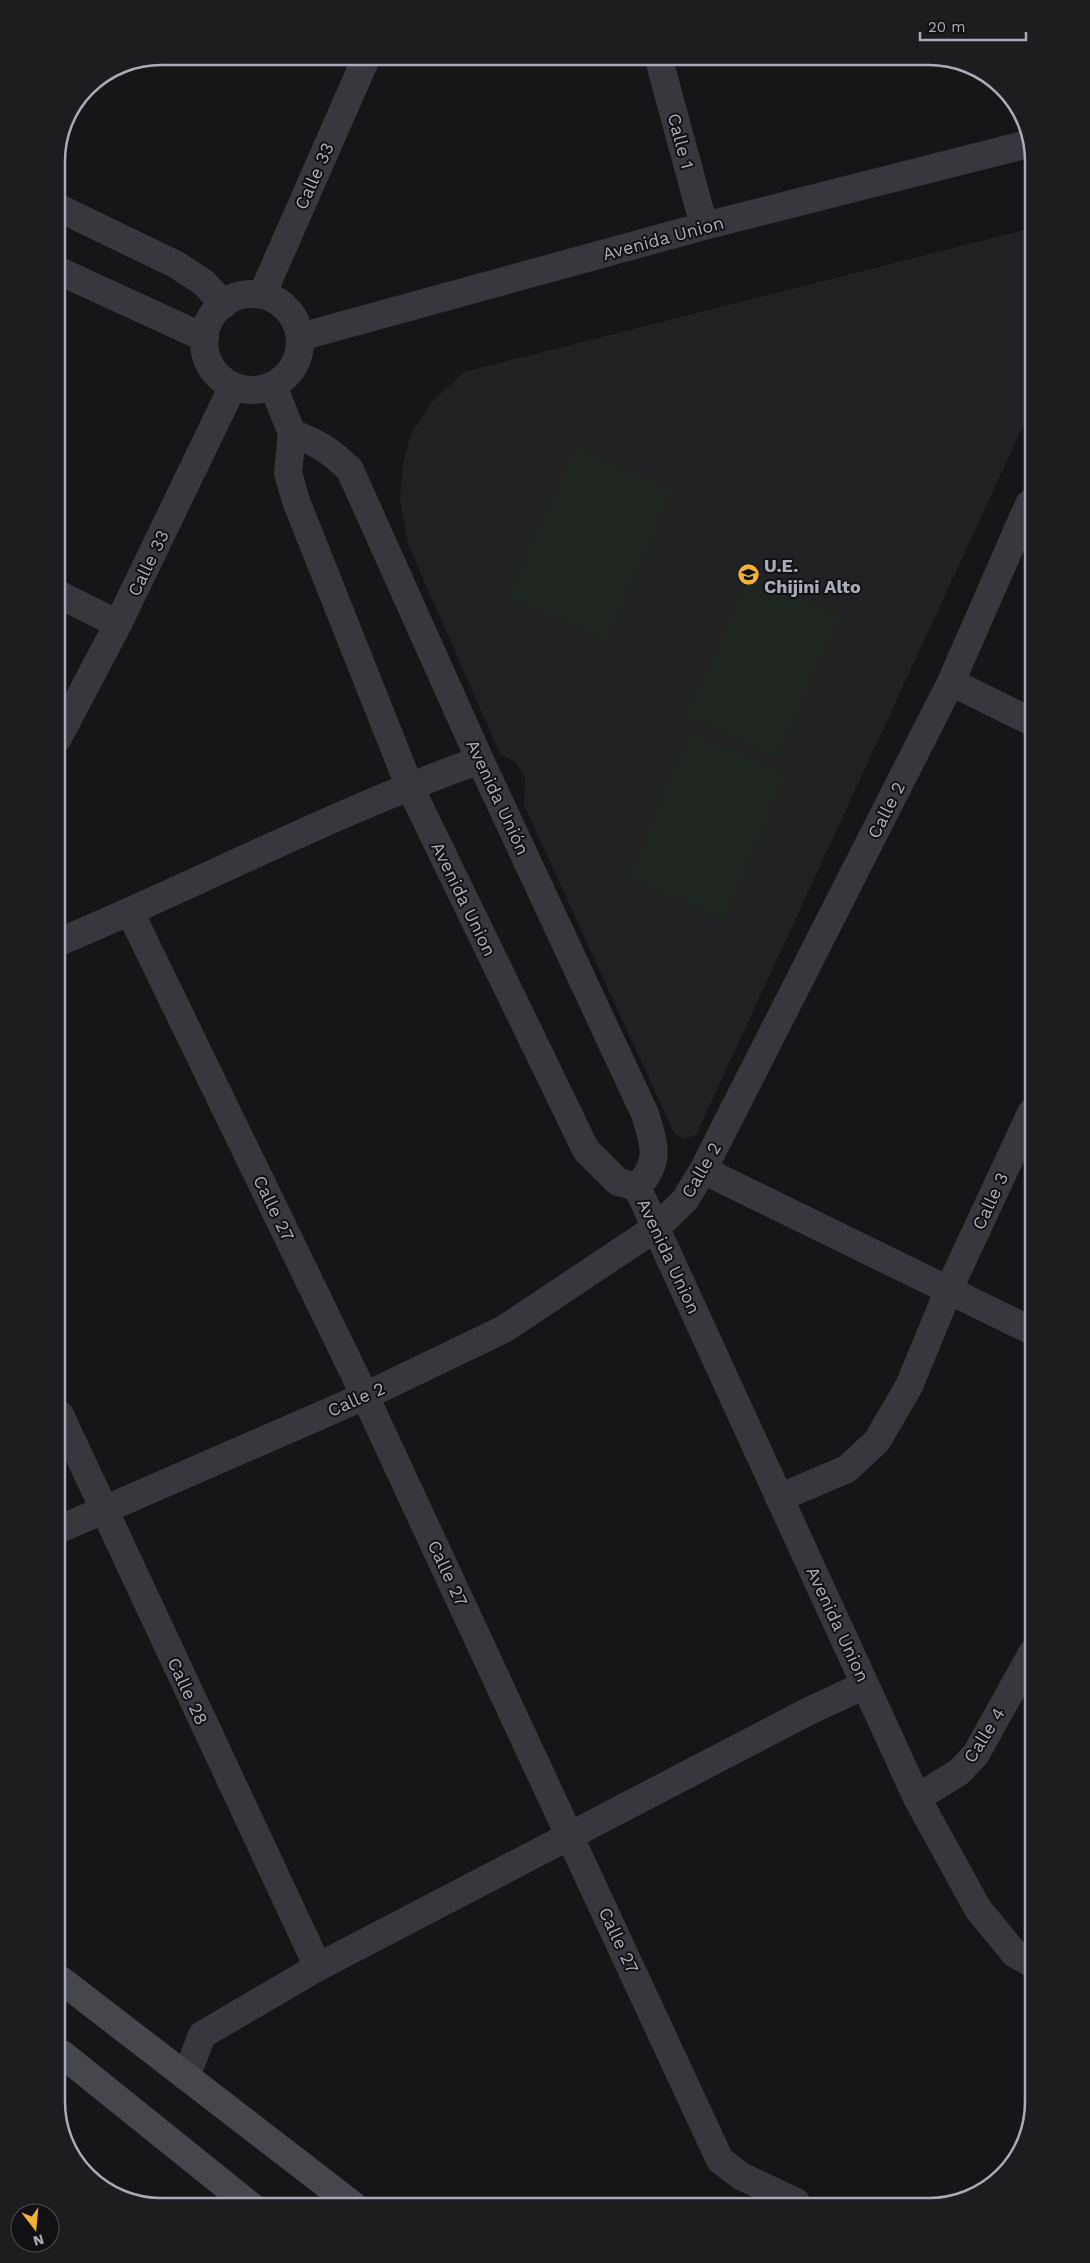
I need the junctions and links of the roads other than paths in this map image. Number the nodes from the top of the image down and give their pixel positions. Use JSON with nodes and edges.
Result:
{"nodes":[{"id":1,"x":363,"y":65,"type":"edge"},
{"id":2,"x":660,"y":65,"type":"edge"},
{"id":3,"x":1024,"y":145,"type":"edge"},
{"id":4,"x":65,"y":212,"type":"edge"},
{"id":5,"x":704,"y":226,"type":"junction"},
{"id":6,"x":65,"y":274,"type":"edge"},
{"id":7,"x":262,"y":295,"type":"junction"},
{"id":8,"x":224,"y":304,"type":"junction"},
{"id":9,"x":300,"y":337,"type":"junction"},
{"id":10,"x":205,"y":338,"type":"junction"},
{"id":11,"x":233,"y":386,"type":"junction"},
{"id":12,"x":273,"y":386,"type":"junction"},
{"id":13,"x":292,"y":433,"type":"junction"},
{"id":14,"x":1025,"y":513,"type":"edge"},
{"id":15,"x":65,"y":598,"type":"edge"},
{"id":16,"x":118,"y":624,"type":"junction"},
{"id":17,"x":951,"y":682,"type":"junction"},
{"id":18,"x":1025,"y":719,"type":"edge"},
{"id":19,"x":65,"y":725,"type":"edge"},
{"id":20,"x":480,"y":760,"type":"junction"},
{"id":21,"x":409,"y":785,"type":"junction"},
{"id":22,"x":130,"y":912,"type":"junction"},
{"id":23,"x":65,"y":939,"type":"edge"},
{"id":24,"x":1025,"y":1126,"type":"edge"},
{"id":25,"x":704,"y":1170,"type":"junction"},
{"id":26,"x":637,"y":1187,"type":"junction"},
{"id":27,"x":657,"y":1227,"type":"junction"},
{"id":28,"x":949,"y":1289,"type":"junction"},
{"id":29,"x":1025,"y":1327,"type":"edge"},
{"id":30,"x":365,"y":1396,"type":"junction"},
{"id":31,"x":65,"y":1426,"type":"edge"},
{"id":32,"x":779,"y":1498,"type":"junction"},
{"id":33,"x":103,"y":1510,"type":"junction"},
{"id":34,"x":65,"y":1527,"type":"edge"},
{"id":35,"x":1025,"y":1666,"type":"edge"},
{"id":36,"x":865,"y":1684,"type":"junction"},
{"id":37,"x":917,"y":1798,"type":"junction"},
{"id":38,"x":570,"y":1835,"type":"junction"},
{"id":39,"x":1025,"y":1960,"type":"edge"},
{"id":40,"x":318,"y":1967,"type":"junction"},
{"id":41,"x":65,"y":1982,"type":"edge"},
{"id":42,"x":65,"y":2056,"type":"edge"},
{"id":43,"x":186,"y":2077,"type":"junction"},
{"id":44,"x":241,"y":2198,"type":"edge"},
{"id":45,"x":344,"y":2198,"type":"edge"},
{"id":46,"x":788,"y":2198,"type":"edge"}],
"edges":[{"from":1,"to":7,"type":"street","name":"Calle 33"},
{"from":2,"to":5,"type":"street","name":"Calle 1"},
{"from":3,"to":5,"type":"street","name":"Avenida Union"},
{"from":4,"to":8,"type":"street"},
{"from":5,"to":9,"type":"street","name":"Avenida Union"},
{"from":6,"to":10,"type":"street"},
{"from":7,"to":8,"type":"street"},
{"from":7,"to":9,"type":"street"},
{"from":8,"to":10,"type":"street"},
{"from":9,"to":12,"type":"street"},
{"from":10,"to":11,"type":"street"},
{"from":11,"to":12,"type":"street"},
{"from":11,"to":16,"type":"street","name":"Calle 33"},
{"from":12,"to":13,"type":"street"},
{"from":13,"to":20,"type":"street","name":"Avenida Unión"},
{"from":13,"to":21,"type":"street","name":"Avenida Union"},
{"from":14,"to":17,"type":"street","name":"Calle 2"},
{"from":15,"to":16,"type":"street"},
{"from":16,"to":19,"type":"street","name":"Calle 33"},
{"from":17,"to":18,"type":"street"},
{"from":17,"to":25,"type":"street","name":"Calle 2"},
{"from":20,"to":21,"type":"street"},
{"from":20,"to":26,"type":"street","name":"Avenida Unión"},
{"from":21,"to":22,"type":"street"},
{"from":21,"to":26,"type":"street","name":"Avenida Union"},
{"from":22,"to":23,"type":"street"},
{"from":22,"to":30,"type":"street","name":"Calle 27"},
{"from":24,"to":28,"type":"street","name":"Calle 3"},
{"from":25,"to":27,"type":"street","name":"Calle 2"},
{"from":25,"to":28,"type":"street"},
{"from":26,"to":27,"type":"street","name":"Avenida Union"},
{"from":27,"to":30,"type":"street","name":"Calle 2"},
{"from":27,"to":32,"type":"street","name":"Avenida Union"},
{"from":28,"to":29,"type":"street"},
{"from":28,"to":32,"type":"street","name":"Calle 3"},
{"from":30,"to":33,"type":"street","name":"Calle 2"},
{"from":30,"to":38,"type":"street","name":"Calle 27"},
{"from":31,"to":33,"type":"street","name":"Calle 28"},
{"from":32,"to":36,"type":"street","name":"Avenida Union"},
{"from":33,"to":34,"type":"street","name":"Calle 2"},
{"from":33,"to":40,"type":"street","name":"Calle 28"},
{"from":35,"to":37,"type":"street","name":"Calle 4"},
{"from":36,"to":37,"type":"street","name":"Avenida Union"},
{"from":36,"to":38,"type":"street"},
{"from":37,"to":39,"type":"street","name":"Avenida Union"},
{"from":38,"to":40,"type":"street"},
{"from":38,"to":46,"type":"street","name":"Calle 27"},
{"from":40,"to":43,"type":"street"},
{"from":41,"to":43,"type":"street"},
{"from":42,"to":44,"type":"street"},
{"from":43,"to":45,"type":"street"}]}
